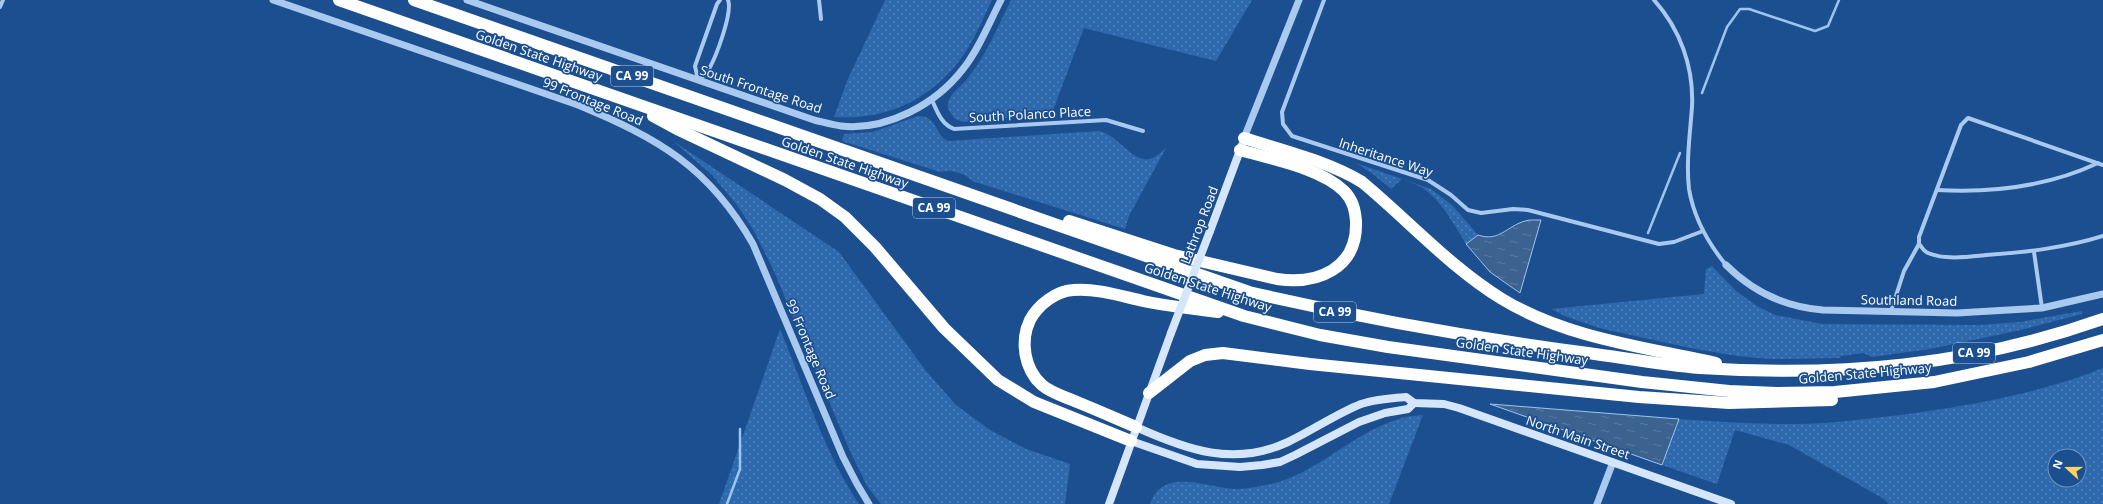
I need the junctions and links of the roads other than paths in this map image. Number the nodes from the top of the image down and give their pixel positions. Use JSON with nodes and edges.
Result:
{"nodes":[{"id":1,"x":3,"y":0,"type":"edge"},
{"id":2,"x":273,"y":0,"type":"edge"},
{"id":3,"x":339,"y":0,"type":"edge"},
{"id":4,"x":414,"y":0,"type":"edge"},
{"id":5,"x":467,"y":0,"type":"edge"},
{"id":6,"x":720,"y":0,"type":"edge"},
{"id":7,"x":728,"y":0,"type":"edge"},
{"id":8,"x":819,"y":0,"type":"edge"},
{"id":9,"x":1001,"y":0,"type":"edge"},
{"id":10,"x":1299,"y":0,"type":"edge"},
{"id":11,"x":1324,"y":0,"type":"edge"},
{"id":12,"x":1654,"y":0,"type":"edge"},
{"id":13,"x":0,"y":7,"type":"edge"},
{"id":14,"x":821,"y":19,"type":"dead end"},
{"id":15,"x":698,"y":80,"type":"junction"},
{"id":16,"x":624,"y":100,"type":"junction"},
{"id":17,"x":932,"y":100,"type":"junction"},
{"id":18,"x":1143,"y":131,"type":"dead end"},
{"id":19,"x":1244,"y":138,"type":"junction"},
{"id":20,"x":1240,"y":150,"type":"junction"},
{"id":21,"x":851,"y":151,"type":"junction"},
{"id":22,"x":2101,"y":164,"type":"edge"},
{"id":23,"x":1937,"y":190,"type":"junction"},
{"id":24,"x":1703,"y":231,"type":"junction"},
{"id":25,"x":2103,"y":236,"type":"edge"},
{"id":26,"x":1919,"y":244,"type":"junction"},
{"id":27,"x":2034,"y":252,"type":"junction"},
{"id":28,"x":1726,"y":266,"type":"joint"},
{"id":29,"x":2103,"y":294,"type":"edge"},
{"id":30,"x":2042,"y":308,"type":"junction"},
{"id":31,"x":1891,"y":312,"type":"junction"},
{"id":32,"x":1244,"y":316,"type":"junction"},
{"id":33,"x":2103,"y":319,"type":"edge"},
{"id":34,"x":2103,"y":340,"type":"edge"},
{"id":35,"x":1749,"y":370,"type":"junction"},
{"id":36,"x":1934,"y":382,"type":"junction"},
{"id":37,"x":1149,"y":393,"type":"junction"},
{"id":38,"x":1414,"y":403,"type":"junction"},
{"id":39,"x":1136,"y":427,"type":"junction"},
{"id":40,"x":1131,"y":441,"type":"junction"},
{"id":41,"x":1613,"y":462,"type":"junction"},
{"id":42,"x":869,"y":504,"type":"edge"},
{"id":43,"x":1109,"y":504,"type":"edge"},
{"id":44,"x":1597,"y":504,"type":"edge"},
{"id":45,"x":1731,"y":504,"type":"edge"}],
"edges":[{"from":1,"to":13,"type":"street"},
{"from":2,"to":42,"type":"street","name":"99 Frontage Road"},
{"from":3,"to":16,"type":"highway","name":"Golden State Highway","number":"CA 99"},
{"from":4,"to":21,"type":"highway","name":"Golden State Highway","number":"CA 99"},
{"from":5,"to":15,"type":"street","name":"South Frontage Road"},
{"from":6,"to":15,"type":"street"},
{"from":7,"to":15,"type":"street"},
{"from":8,"to":14,"type":"street"},
{"from":9,"to":17,"type":"street","name":"South Frontage Road"},
{"from":10,"to":19,"type":"street","name":"Lathrop Road"},
{"from":11,"to":24,"type":"street","name":"Inheritance Way"},
{"from":12,"to":24,"type":"street"},
{"from":15,"to":17,"type":"street","name":"South Frontage Road"},
{"from":16,"to":32,"type":"highway","name":"Golden State Highway","number":"CA 99"},
{"from":16,"to":40,"type":"highway"},
{"from":17,"to":18,"type":"street","name":"South Polanco Place"},
{"from":19,"to":20,"type":"main road","name":"Lathrop Road"},
{"from":19,"to":35,"type":"highway"},
{"from":20,"to":21,"type":"highway"},
{"from":20,"to":37,"type":"main road","name":"Lathrop Road","bridge":true},
{"from":21,"to":35,"type":"highway","name":"Golden State Highway","number":"CA 99"},
{"from":22,"to":23,"type":"street"},
{"from":22,"to":23,"type":"street"},
{"from":23,"to":26,"type":"street"},
{"from":24,"to":28,"type":"street"},
{"from":25,"to":27,"type":"street"},
{"from":26,"to":27,"type":"street"},
{"from":26,"to":31,"type":"street"},
{"from":27,"to":30,"type":"street"},
{"from":28,"to":31,"type":"street","name":"Southland Road"},
{"from":29,"to":30,"type":"street","name":"Southland Road"},
{"from":30,"to":31,"type":"street","name":"Southland Road"},
{"from":32,"to":36,"type":"highway","name":"Golden State Highway","number":"CA 99"},
{"from":32,"to":39,"type":"highway"},
{"from":33,"to":35,"type":"highway","name":"Golden State Highway","number":"CA 99"},
{"from":34,"to":36,"type":"highway","name":"Golden State Highway","number":"CA 99"},
{"from":36,"to":37,"type":"highway"},
{"from":37,"to":39,"type":"main road","name":"Lathrop Road"},
{"from":38,"to":39,"type":"main road","name":"North Main Street"},
{"from":38,"to":40,"type":"main road","name":"North Main Street"},
{"from":38,"to":41,"type":"main road","name":"North Main Street"},
{"from":39,"to":40,"type":"main road","name":"Lathrop Road"},
{"from":40,"to":43,"type":"main road","name":"Lathrop Road"},
{"from":41,"to":44,"type":"street"},
{"from":41,"to":45,"type":"main road","name":"North Main Street"}]}
